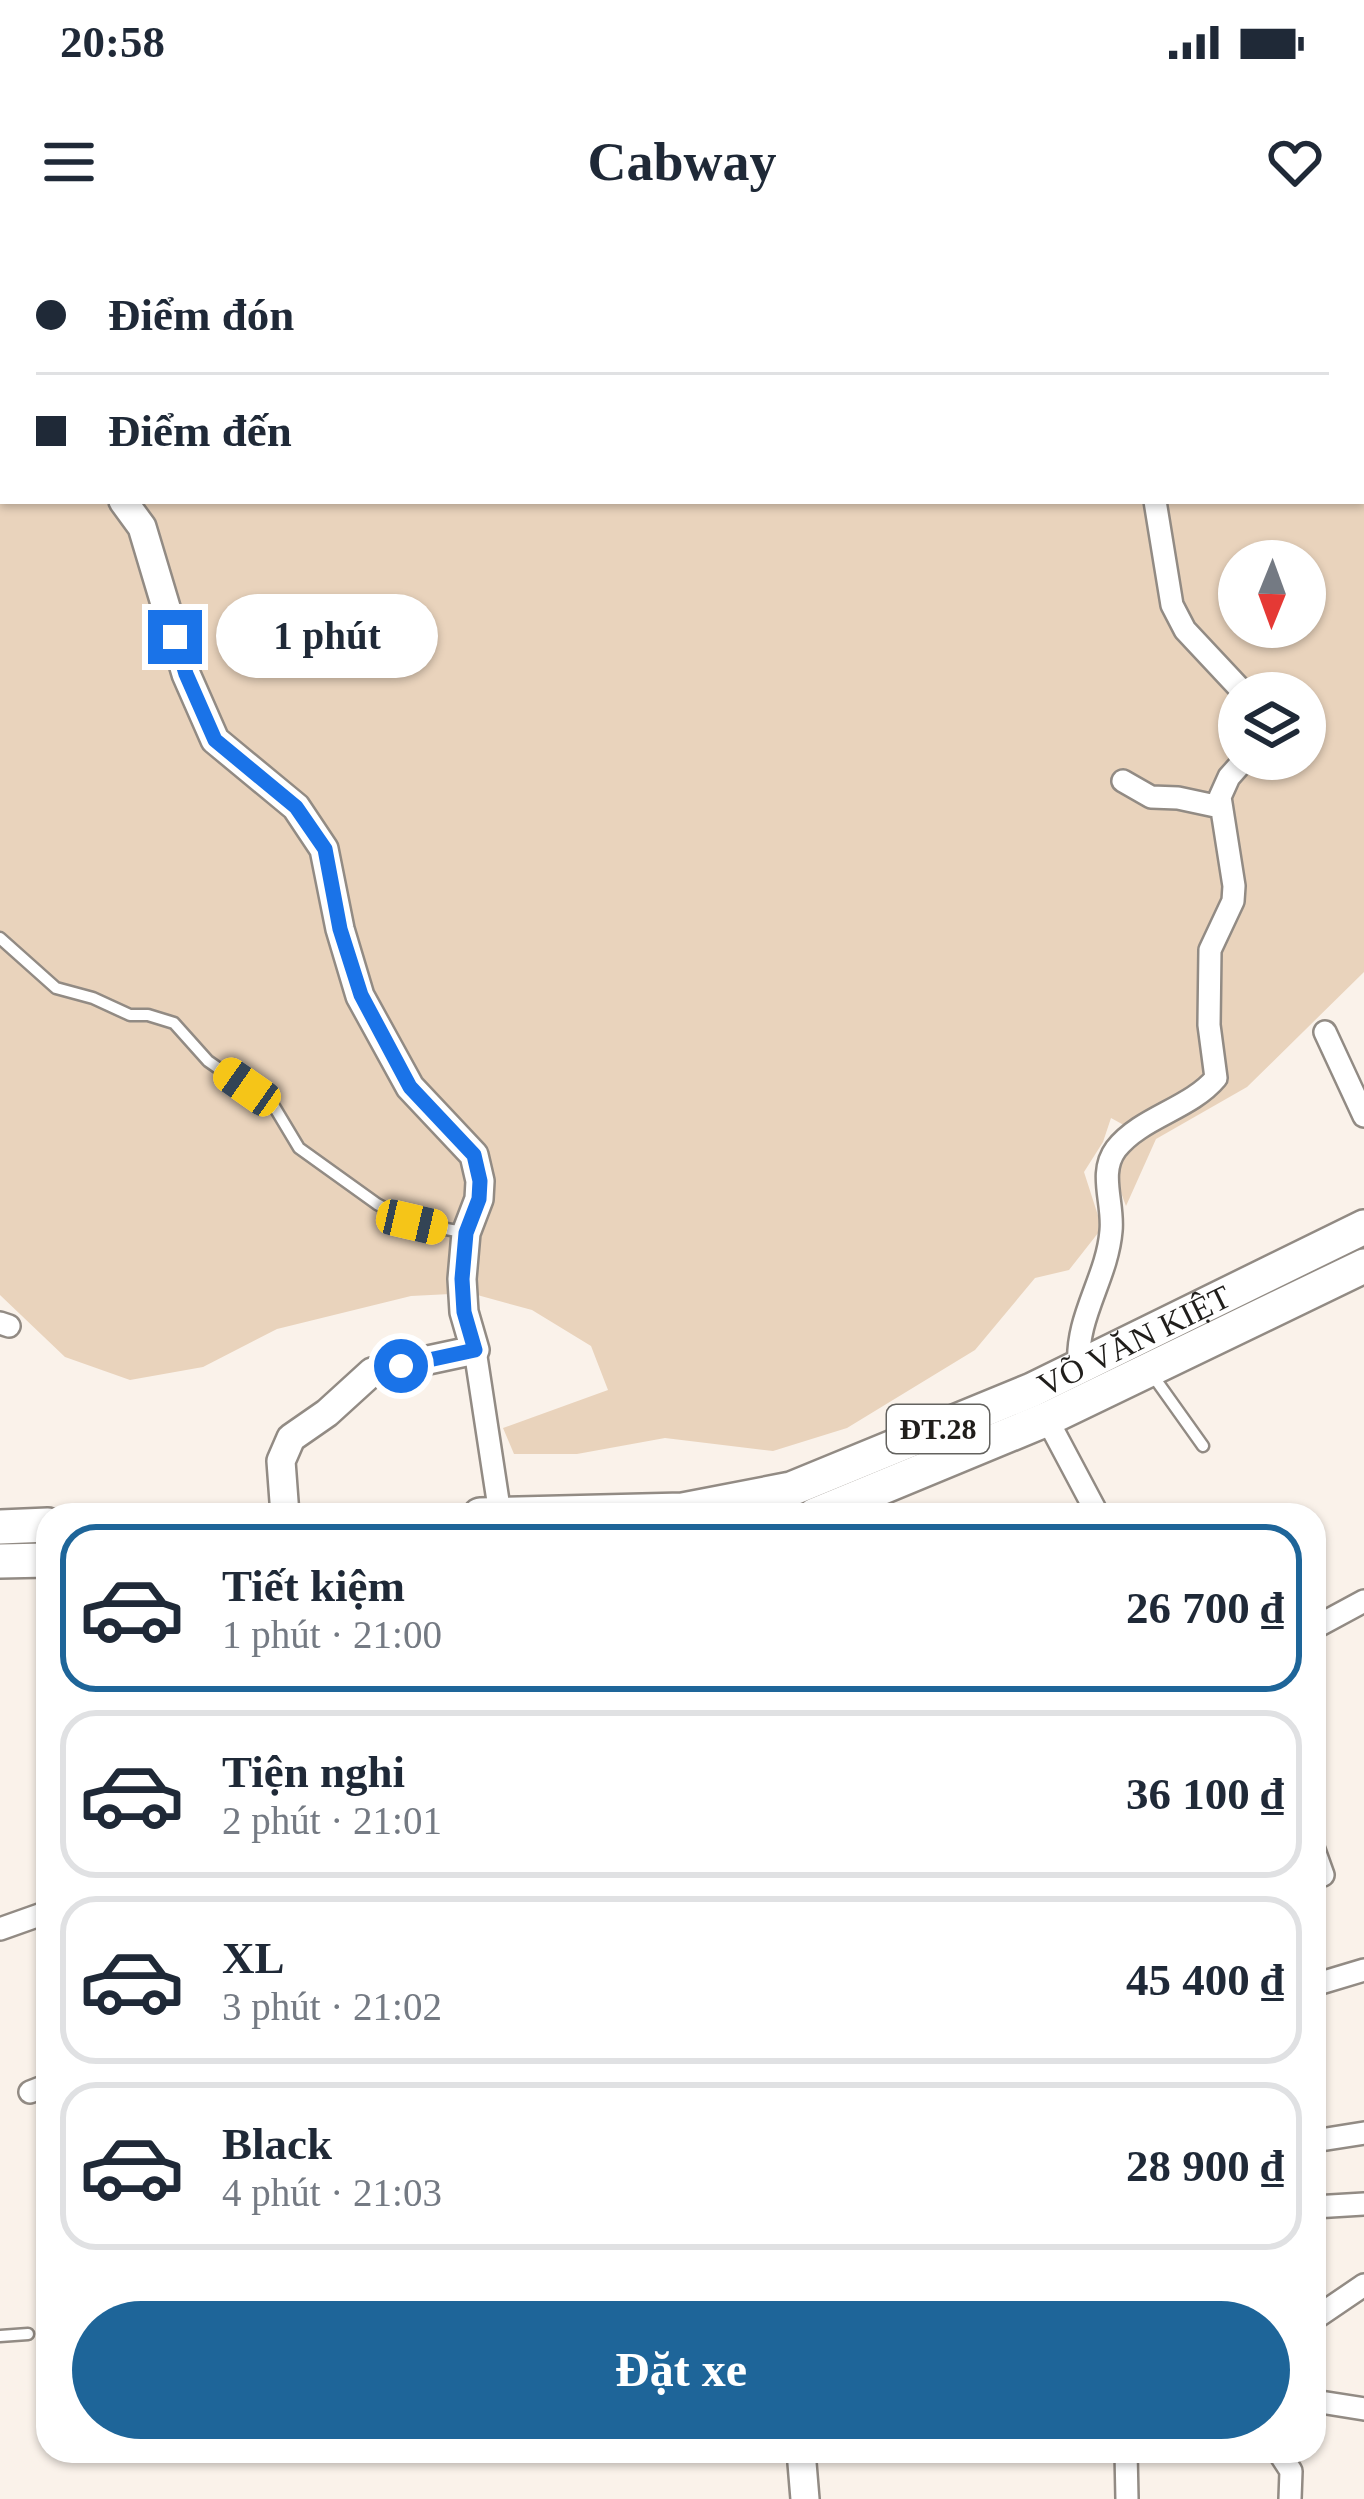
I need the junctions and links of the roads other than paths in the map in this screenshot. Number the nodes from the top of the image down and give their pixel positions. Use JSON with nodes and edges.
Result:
{"nodes":[{"id":1,"x":125,"y":504,"type":"edge"},
{"id":2,"x":1155,"y":504,"type":"edge"},
{"id":3,"x":1224,"y":672,"type":"edge"},
{"id":4,"x":1229,"y":780,"type":"edge"},
{"id":5,"x":1123,"y":782,"type":"dead end"},
{"id":6,"x":1220,"y":807,"type":"junction"},
{"id":7,"x":0,"y":938,"type":"edge"},
{"id":8,"x":1325,"y":1032,"type":"dead end"},
{"id":9,"x":1364,"y":1116,"type":"edge"},
{"id":10,"x":1364,"y":1227,"type":"edge"},
{"id":11,"x":466,"y":1233,"type":"junction"},
{"id":12,"x":1364,"y":1266,"type":"edge"},
{"id":13,"x":475,"y":1350,"type":"junction"},
{"id":14,"x":1079,"y":1367,"type":"junction"},
{"id":15,"x":1149,"y":1370,"type":"junction"},
{"id":16,"x":1047,"y":1419,"type":"junction"},
{"id":17,"x":1203,"y":1446,"type":"dead end"},
{"id":18,"x":848,"y":1467,"type":"junction"},
{"id":19,"x":284,"y":1503,"type":"edge"},
{"id":20,"x":498,"y":1503,"type":"edge"},
{"id":21,"x":721,"y":1503,"type":"edge"},
{"id":22,"x":857,"y":1503,"type":"edge"},
{"id":23,"x":867,"y":1503,"type":"edge"},
{"id":24,"x":1092,"y":1503,"type":"edge"},
{"id":25,"x":0,"y":1526,"type":"edge"},
{"id":26,"x":36,"y":1526,"type":"edge"},
{"id":27,"x":36,"y":1560,"type":"edge"},
{"id":28,"x":0,"y":1561,"type":"edge"},
{"id":29,"x":1364,"y":1601,"type":"edge"},
{"id":30,"x":1326,"y":1622,"type":"edge"},
{"id":31,"x":36,"y":1916,"type":"edge"},
{"id":32,"x":0,"y":1929,"type":"edge"},
{"id":33,"x":1364,"y":1970,"type":"edge"},
{"id":34,"x":1326,"y":1981,"type":"edge"},
{"id":35,"x":1364,"y":2133,"type":"edge"},
{"id":36,"x":1326,"y":2139,"type":"edge"},
{"id":37,"x":1364,"y":2204,"type":"edge"},
{"id":38,"x":1326,"y":2206,"type":"edge"},
{"id":39,"x":1364,"y":2285,"type":"edge"},
{"id":40,"x":1326,"y":2311,"type":"edge"},
{"id":41,"x":28,"y":2333,"type":"dead end"},
{"id":42,"x":0,"y":2336,"type":"edge"},
{"id":43,"x":1326,"y":2404,"type":"edge"},
{"id":44,"x":1364,"y":2409,"type":"edge"},
{"id":45,"x":802,"y":2463,"type":"edge"},
{"id":46,"x":1126,"y":2463,"type":"edge"},
{"id":47,"x":1286,"y":2463,"type":"edge"},
{"id":48,"x":805,"y":2499,"type":"edge"},
{"id":49,"x":1127,"y":2499,"type":"edge"},
{"id":50,"x":1290,"y":2499,"type":"edge"}],
"edges":[{"from":1,"to":11,"type":"street"},
{"from":2,"to":3,"type":"street"},
{"from":4,"to":6,"type":"street"},
{"from":5,"to":6,"type":"street"},
{"from":6,"to":14,"type":"street"},
{"from":7,"to":11,"type":"lane"},
{"from":8,"to":9,"type":"street"},
{"from":10,"to":14,"type":"main road","name":"VÕ VĂN KIỆT","number":"ĐT.28"},
{"from":11,"to":13,"type":"street"},
{"from":12,"to":15,"type":"main road","name":"VÕ VĂN KIỆT","number":"ĐT.28"},
{"from":13,"to":19,"type":"street"},
{"from":13,"to":20,"type":"street"},
{"from":14,"to":18,"type":"main road","name":"VÕ VĂN KIỆT","number":"ĐT.28"},
{"from":15,"to":16,"type":"main road","name":"VÕ VĂN KIỆT","number":"ĐT.28"},
{"from":15,"to":17,"type":"lane"},
{"from":16,"to":23,"type":"main road","name":"VÕ VĂN KIỆT","number":"ĐT.28"},
{"from":16,"to":24,"type":"street"},
{"from":18,"to":21,"type":"main road","name":"VÕ VĂN KIỆT","number":"ĐT.28"},
{"from":18,"to":22,"type":"main road"},
{"from":25,"to":26,"type":"main road"},
{"from":27,"to":28,"type":"main road"},
{"from":29,"to":30,"type":"street"},
{"from":31,"to":32,"type":"street"},
{"from":33,"to":34,"type":"street"},
{"from":35,"to":36,"type":"street"},
{"from":37,"to":38,"type":"street"},
{"from":39,"to":40,"type":"street"},
{"from":41,"to":42,"type":"lane"},
{"from":43,"to":44,"type":"street"},
{"from":45,"to":48,"type":"street"},
{"from":46,"to":49,"type":"street"},
{"from":47,"to":50,"type":"street"}]}
